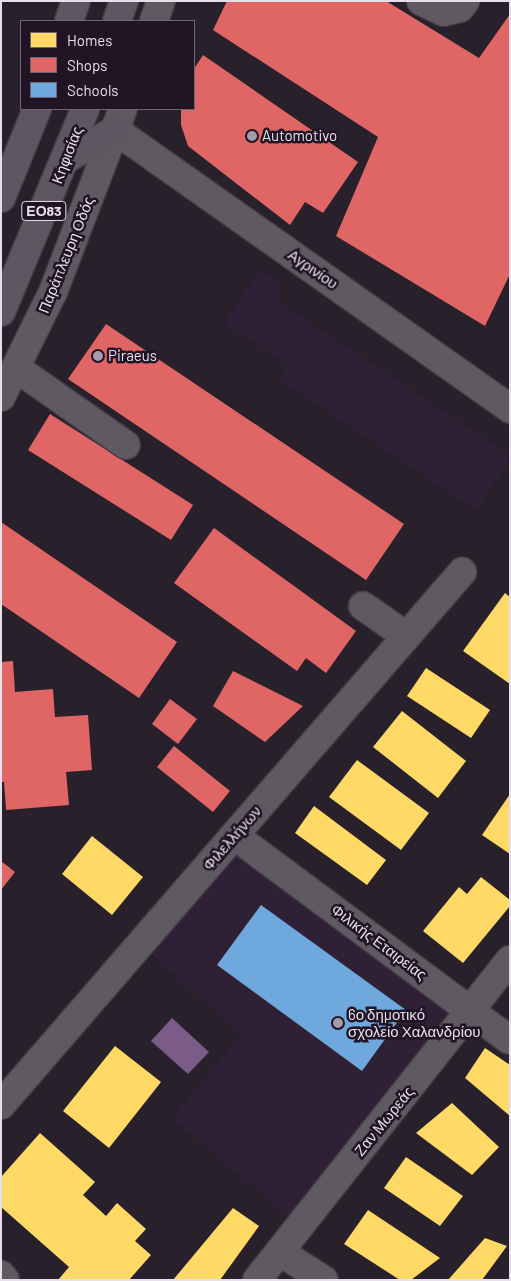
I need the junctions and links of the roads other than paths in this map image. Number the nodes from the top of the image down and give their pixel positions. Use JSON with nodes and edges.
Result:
{"nodes":[{"id":1,"x":76,"y":1,"type":"edge"},
{"id":2,"x":124,"y":1,"type":"edge"},
{"id":3,"x":161,"y":1,"type":"edge"},
{"id":4,"x":421,"y":1,"type":"edge"},
{"id":5,"x":465,"y":1,"type":"edge"},
{"id":6,"x":69,"y":20,"type":"edge"},
{"id":7,"x":117,"y":20,"type":"edge"},
{"id":8,"x":154,"y":20,"type":"edge"},
{"id":9,"x":37,"y":110,"type":"edge"},
{"id":10,"x":85,"y":110,"type":"edge"},
{"id":11,"x":119,"y":119,"type":"edge"},
{"id":12,"x":66,"y":159,"type":"junction"},
{"id":13,"x":1,"y":198,"type":"edge"},
{"id":14,"x":1,"y":312,"type":"edge"},
{"id":15,"x":16,"y":368,"type":"junction"},
{"id":16,"x":1,"y":396,"type":"edge"},
{"id":17,"x":507,"y":402,"type":"edge"},
{"id":18,"x":126,"y":445,"type":"dead end"},
{"id":19,"x":462,"y":572,"type":"dead end"},
{"id":20,"x":364,"y":606,"type":"dead end"},
{"id":21,"x":406,"y":636,"type":"junction"},
{"id":22,"x":247,"y":845,"type":"dead end"},
{"id":23,"x":510,"y":960,"type":"edge"},
{"id":24,"x":472,"y":1011,"type":"junction"},
{"id":25,"x":510,"y":1040,"type":"edge"},
{"id":26,"x":1,"y":1105,"type":"edge"},
{"id":27,"x":280,"y":1252,"type":"junction"},
{"id":28,"x":1,"y":1275,"type":"edge"},
{"id":29,"x":5,"y":1280,"type":"edge"},
{"id":30,"x":257,"y":1280,"type":"edge"},
{"id":31,"x":324,"y":1280,"type":"edge"}],
"edges":[{"from":1,"to":6,"type":"main road"},
{"from":2,"to":7,"type":"main road"},
{"from":3,"to":8,"type":"street"},
{"from":4,"to":5,"type":"street"},
{"from":9,"to":13,"type":"main road","number":"ΕΟ83"},
{"from":10,"to":12,"type":"main road","name":"Κηφισίας","number":"ΕΟ83"},
{"from":11,"to":12,"type":"main road"},
{"from":11,"to":15,"type":"street","name":"Παράπλευρη Οδός"},
{"from":11,"to":17,"type":"street","name":"Αγρινίου"},
{"from":12,"to":14,"type":"main road","name":"Κηφισίας","number":"ΕΟ83"},
{"from":15,"to":16,"type":"street","name":"Παράπλευρη Οδός"},
{"from":15,"to":18,"type":"street"},
{"from":19,"to":21,"type":"street","name":"Φιλελλήνων"},
{"from":20,"to":21,"type":"street"},
{"from":21,"to":26,"type":"street","name":"Φιλελλήνων"},
{"from":22,"to":24,"type":"street","name":"Φιλικής Εταιρείας"},
{"from":23,"to":24,"type":"street","name":"Ζαν Μωρεάς"},
{"from":24,"to":25,"type":"street","name":"Φιλικής Εταιρείας"},
{"from":24,"to":27,"type":"street","name":"Ζαν Μωρεάς"},
{"from":27,"to":30,"type":"street","name":"Ζαν Μωρεάς"},
{"from":27,"to":31,"type":"street"},
{"from":28,"to":29,"type":"street"}]}
